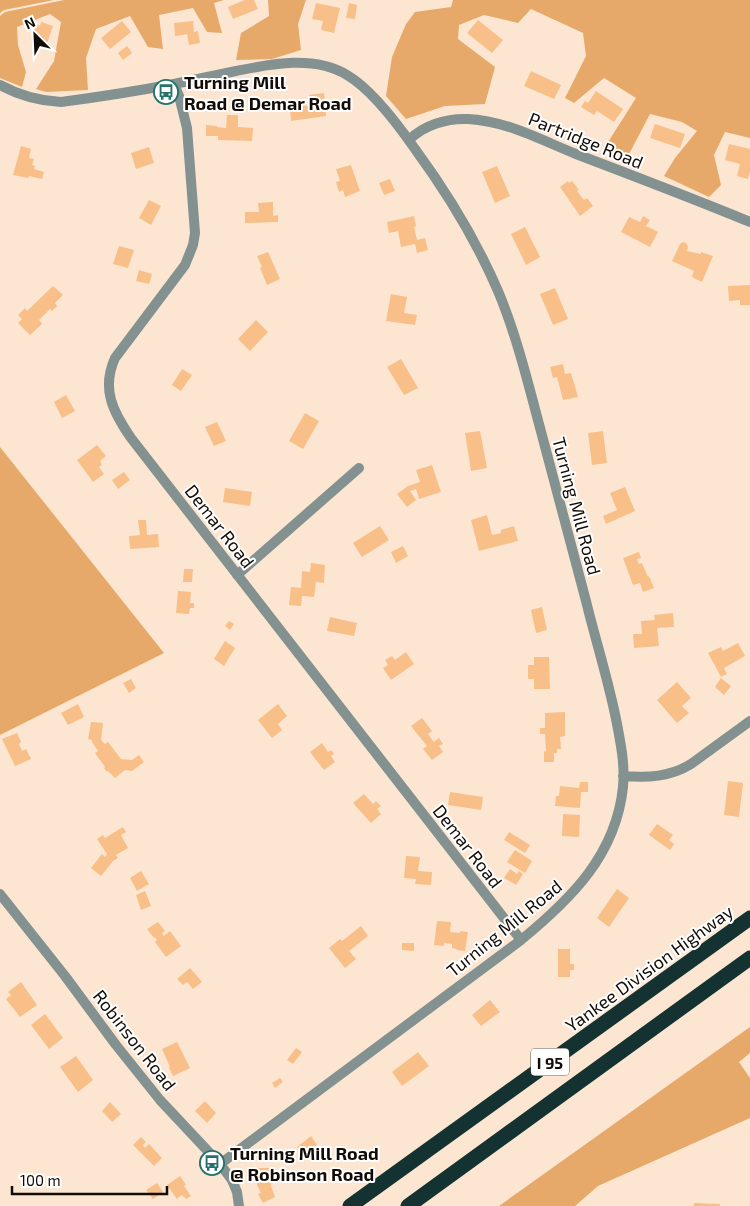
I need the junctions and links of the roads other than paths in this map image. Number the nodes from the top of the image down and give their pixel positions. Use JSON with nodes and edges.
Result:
{"nodes":[{"id":1,"x":174,"y":84,"type":"junction"},
{"id":2,"x":0,"y":85,"type":"edge"},
{"id":3,"x":409,"y":140,"type":"junction"},
{"id":4,"x":750,"y":222,"type":"edge"},
{"id":5,"x":359,"y":468,"type":"dead end"},
{"id":6,"x":237,"y":575,"type":"junction"},
{"id":7,"x":750,"y":721,"type":"edge"},
{"id":8,"x":624,"y":776,"type":"junction"},
{"id":9,"x":0,"y":894,"type":"edge"},
{"id":10,"x":750,"y":918,"type":"edge"},
{"id":11,"x":521,"y":940,"type":"junction"},
{"id":12,"x":750,"y":958,"type":"edge"},
{"id":13,"x":220,"y":1164,"type":"junction"},
{"id":14,"x":239,"y":1206,"type":"edge"},
{"id":15,"x":350,"y":1206,"type":"edge"},
{"id":16,"x":408,"y":1206,"type":"edge"}],
"edges":[{"from":1,"to":2,"type":"street","name":"Turning Mill Road"},
{"from":1,"to":3,"type":"street","name":"Turning Mill Road"},
{"from":1,"to":6,"type":"street","name":"Demar Road"},
{"from":3,"to":4,"type":"street","name":"Partridge Road"},
{"from":3,"to":8,"type":"street","name":"Turning Mill Road"},
{"from":5,"to":6,"type":"street"},
{"from":6,"to":11,"type":"street","name":"Demar Road"},
{"from":7,"to":8,"type":"street"},
{"from":8,"to":11,"type":"street","name":"Turning Mill Road"},
{"from":9,"to":13,"type":"street","name":"Robinson Road"},
{"from":10,"to":15,"type":"highway","name":"Yankee Division Highway","number":"I 95"},
{"from":11,"to":13,"type":"street","name":"Turning Mill Road"},
{"from":12,"to":16,"type":"highway","number":"I 95"},
{"from":13,"to":14,"type":"street","name":"Robinson Road"}]}
